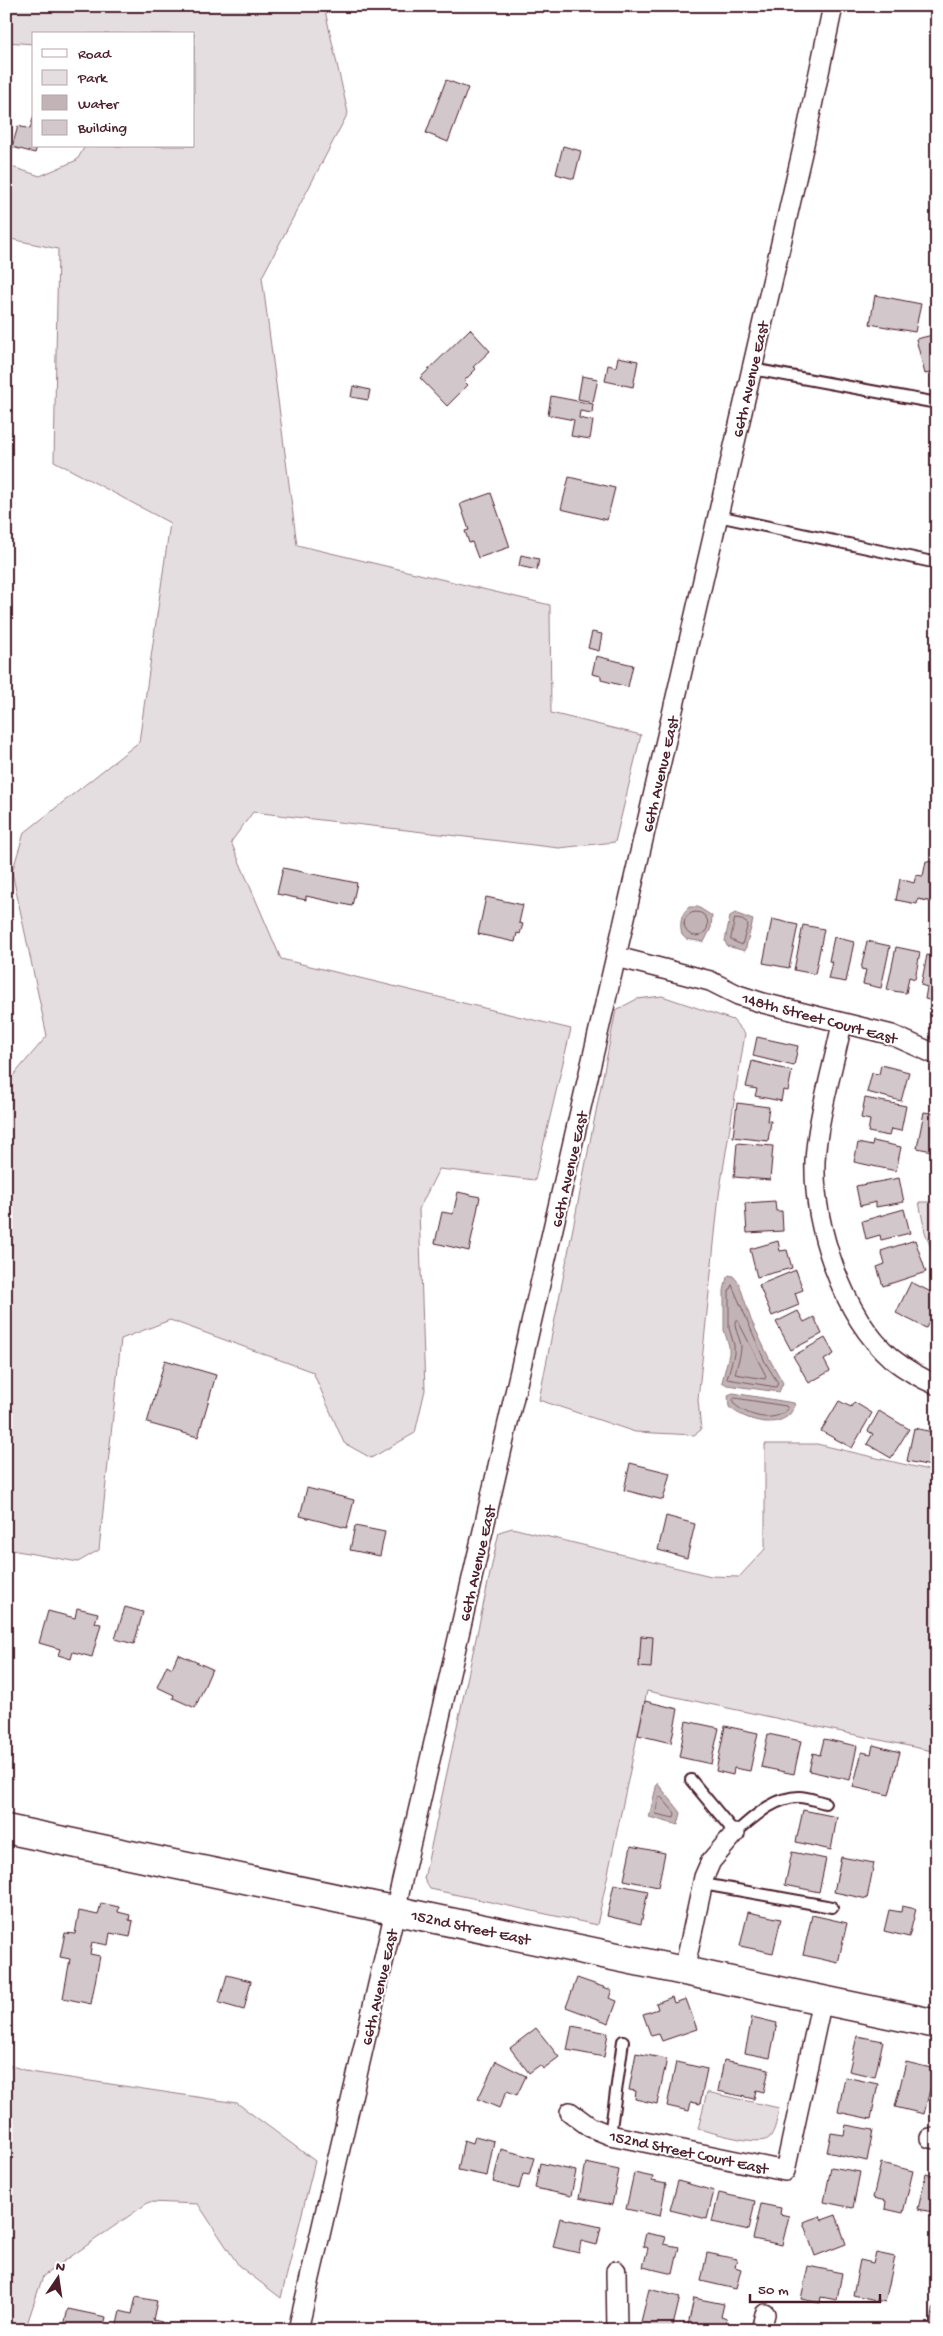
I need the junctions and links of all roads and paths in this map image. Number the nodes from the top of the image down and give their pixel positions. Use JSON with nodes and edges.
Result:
{"nodes":[{"id":1,"x":833,"y":6,"type":"edge"},
{"id":2,"x":752,"y":369,"type":"junction"},
{"id":3,"x":937,"y":403,"type":"edge"},
{"id":4,"x":718,"y":516,"type":"junction"},
{"id":5,"x":937,"y":563,"type":"edge"},
{"id":6,"x":617,"y":957,"type":"junction"},
{"id":7,"x":842,"y":1023,"type":"junction"},
{"id":8,"x":937,"y":1055,"type":"edge"},
{"id":9,"x":937,"y":1385,"type":"edge"},
{"id":10,"x":691,"y":1780,"type":"dead end"},
{"id":11,"x":826,"y":1803,"type":"dead end"},
{"id":12,"x":6,"y":1829,"type":"edge"},
{"id":13,"x":735,"y":1833,"type":"junction"},
{"id":14,"x":703,"y":1884,"type":"junction"},
{"id":15,"x":832,"y":1907,"type":"dead end"},
{"id":16,"x":396,"y":1911,"type":"junction"},
{"id":17,"x":684,"y":1971,"type":"junction"},
{"id":18,"x":822,"y":2000,"type":"junction"},
{"id":19,"x":937,"y":2024,"type":"edge"},
{"id":20,"x":623,"y":2040,"type":"dead end"},
{"id":21,"x":570,"y":2112,"type":"dead end"},
{"id":22,"x":610,"y":2135,"type":"junction"},
{"id":23,"x":616,"y":2271,"type":"dead end"},
{"id":24,"x":298,"y":2330,"type":"edge"},
{"id":25,"x":617,"y":2330,"type":"edge"}],
"edges":[{"from":1,"to":2,"type":"street","name":"66th Avenue East"},
{"from":2,"to":3,"type":"lane"},
{"from":2,"to":4,"type":"street","name":"66th Avenue East"},
{"from":4,"to":5,"type":"lane"},
{"from":4,"to":6,"type":"street","name":"66th Avenue East"},
{"from":6,"to":7,"type":"street","name":"148th Street Court East"},
{"from":6,"to":16,"type":"street","name":"66th Avenue East"},
{"from":7,"to":8,"type":"street","name":"148th Street Court East"},
{"from":7,"to":9,"type":"street"},
{"from":10,"to":13,"type":"lane"},
{"from":11,"to":13,"type":"lane"},
{"from":12,"to":16,"type":"street","name":"152nd Street East"},
{"from":13,"to":14,"type":"street"},
{"from":14,"to":15,"type":"lane"},
{"from":14,"to":17,"type":"street"},
{"from":16,"to":17,"type":"street","name":"152nd Street East"},
{"from":16,"to":24,"type":"street","name":"66th Avenue East"},
{"from":17,"to":18,"type":"street","name":"152nd Street East"},
{"from":18,"to":19,"type":"street","name":"152nd Street East"},
{"from":18,"to":22,"type":"street","name":"152nd Street Court East"},
{"from":20,"to":22,"type":"lane"},
{"from":21,"to":22,"type":"street","name":"152nd Street Court East"},
{"from":23,"to":25,"type":"street"}]}
